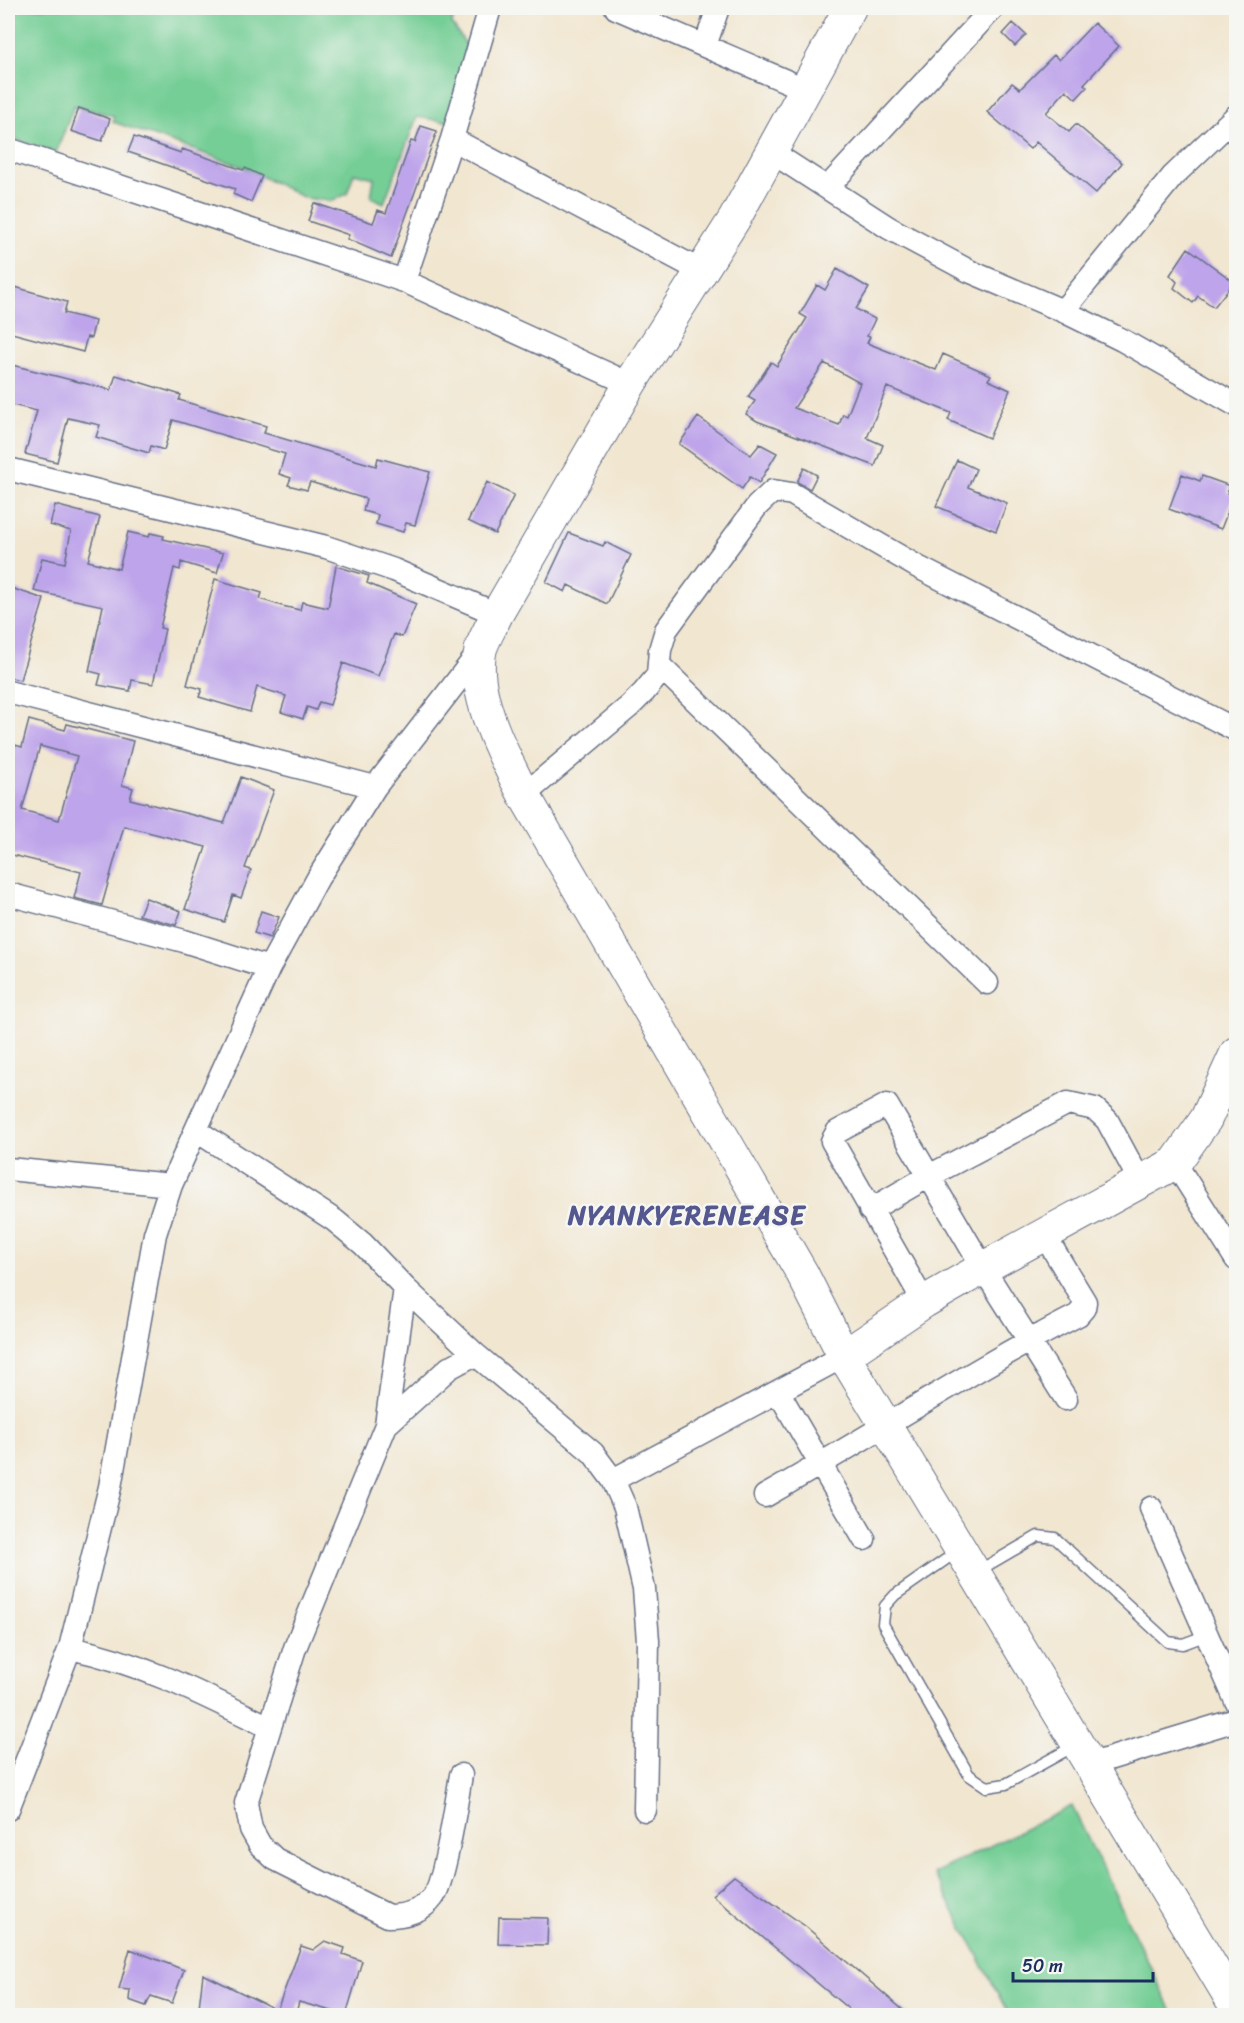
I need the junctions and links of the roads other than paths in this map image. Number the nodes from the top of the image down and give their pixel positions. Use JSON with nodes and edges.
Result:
{"nodes":[{"id":1,"x":490,"y":8,"type":"edge"},
{"id":2,"x":616,"y":8,"type":"edge"},
{"id":3,"x":718,"y":8,"type":"edge"},
{"id":4,"x":850,"y":8,"type":"edge"},
{"id":5,"x":993,"y":8,"type":"edge"},
{"id":6,"x":705,"y":46,"type":"junction"},
{"id":7,"x":807,"y":90,"type":"junction"},
{"id":8,"x":1232,"y":125,"type":"edge"},
{"id":9,"x":452,"y":139,"type":"junction"},
{"id":10,"x":8,"y":149,"type":"edge"},
{"id":11,"x":773,"y":153,"type":"junction"},
{"id":12,"x":828,"y":187,"type":"junction"},
{"id":13,"x":701,"y":271,"type":"junction"},
{"id":14,"x":404,"y":281,"type":"junction"},
{"id":15,"x":1063,"y":311,"type":"junction"},
{"id":16,"x":630,"y":384,"type":"junction"},
{"id":17,"x":1236,"y":405,"type":"edge"},
{"id":18,"x":8,"y":469,"type":"edge"},
{"id":19,"x":497,"y":614,"type":"junction"},
{"id":20,"x":481,"y":650,"type":"junction"},
{"id":21,"x":661,"y":667,"type":"junction"},
{"id":22,"x":8,"y":692,"type":"edge"},
{"id":23,"x":1236,"y":730,"type":"edge"},
{"id":24,"x":375,"y":787,"type":"junction"},
{"id":25,"x":524,"y":795,"type":"junction"},
{"id":26,"x":8,"y":894,"type":"edge"},
{"id":27,"x":269,"y":968,"type":"junction"},
{"id":28,"x":987,"y":983,"type":"dead end"},
{"id":29,"x":1236,"y":1053,"type":"edge"},
{"id":30,"x":197,"y":1131,"type":"junction"},
{"id":31,"x":1175,"y":1163,"type":"junction"},
{"id":32,"x":8,"y":1169,"type":"edge"},
{"id":33,"x":929,"y":1176,"type":"junction"},
{"id":34,"x":1141,"y":1183,"type":"junction"},
{"id":35,"x":171,"y":1185,"type":"junction"},
{"id":36,"x":870,"y":1210,"type":"junction"},
{"id":37,"x":1045,"y":1236,"type":"junction"},
{"id":38,"x":1236,"y":1259,"type":"edge"},
{"id":39,"x":982,"y":1268,"type":"junction"},
{"id":40,"x":405,"y":1288,"type":"junction"},
{"id":41,"x":924,"y":1302,"type":"junction"},
{"id":42,"x":1028,"y":1340,"type":"junction"},
{"id":43,"x":475,"y":1354,"type":"junction"},
{"id":44,"x":843,"y":1356,"type":"junction"},
{"id":45,"x":779,"y":1393,"type":"junction"},
{"id":46,"x":1066,"y":1399,"type":"dead end"},
{"id":47,"x":386,"y":1425,"type":"junction"},
{"id":48,"x":888,"y":1426,"type":"junction"},
{"id":49,"x":821,"y":1465,"type":"junction"},
{"id":50,"x":613,"y":1480,"type":"junction"},
{"id":51,"x":765,"y":1496,"type":"dead end"},
{"id":52,"x":1151,"y":1508,"type":"dead end"},
{"id":53,"x":864,"y":1539,"type":"dead end"},
{"id":54,"x":968,"y":1561,"type":"junction"},
{"id":55,"x":1207,"y":1635,"type":"junction"},
{"id":56,"x":70,"y":1648,"type":"junction"},
{"id":57,"x":1236,"y":1701,"type":"edge"},
{"id":58,"x":1236,"y":1719,"type":"edge"},
{"id":59,"x":269,"y":1728,"type":"junction"},
{"id":60,"x":17,"y":1753,"type":"edge"},
{"id":61,"x":1084,"y":1754,"type":"junction"},
{"id":62,"x":461,"y":1775,"type":"dead end"},
{"id":63,"x":8,"y":1809,"type":"edge"},
{"id":64,"x":645,"y":1810,"type":"dead end"},
{"id":65,"x":1236,"y":2007,"type":"edge"}],
"edges":[{"from":1,"to":9,"type":"street"},
{"from":2,"to":6,"type":"street"},
{"from":3,"to":6,"type":"street"},
{"from":4,"to":7,"type":"street"},
{"from":5,"to":12,"type":"street"},
{"from":6,"to":7,"type":"street"},
{"from":7,"to":11,"type":"street"},
{"from":8,"to":15,"type":"street"},
{"from":9,"to":13,"type":"street"},
{"from":9,"to":14,"type":"street"},
{"from":10,"to":14,"type":"street"},
{"from":11,"to":12,"type":"street"},
{"from":11,"to":13,"type":"street"},
{"from":12,"to":15,"type":"street"},
{"from":13,"to":16,"type":"street"},
{"from":14,"to":16,"type":"street"},
{"from":15,"to":17,"type":"street"},
{"from":16,"to":19,"type":"street"},
{"from":18,"to":19,"type":"street"},
{"from":19,"to":20,"type":"street"},
{"from":20,"to":24,"type":"street"},
{"from":20,"to":25,"type":"street"},
{"from":21,"to":23,"type":"street"},
{"from":21,"to":25,"type":"street"},
{"from":21,"to":28,"type":"street"},
{"from":22,"to":24,"type":"street"},
{"from":24,"to":27,"type":"street"},
{"from":25,"to":44,"type":"street"},
{"from":26,"to":27,"type":"street"},
{"from":27,"to":30,"type":"street"},
{"from":29,"to":31,"type":"street"},
{"from":30,"to":35,"type":"street"},
{"from":30,"to":40,"type":"street"},
{"from":31,"to":34,"type":"street"},
{"from":31,"to":38,"type":"street"},
{"from":32,"to":35,"type":"street"},
{"from":33,"to":34,"type":"street"},
{"from":33,"to":36,"type":"street"},
{"from":33,"to":36,"type":"street"},
{"from":33,"to":39,"type":"street"},
{"from":34,"to":37,"type":"street"},
{"from":35,"to":56,"type":"street"},
{"from":36,"to":41,"type":"street"},
{"from":37,"to":39,"type":"street"},
{"from":37,"to":42,"type":"street"},
{"from":39,"to":41,"type":"street"},
{"from":39,"to":42,"type":"street"},
{"from":40,"to":43,"type":"street"},
{"from":40,"to":47,"type":"street"},
{"from":41,"to":44,"type":"street"},
{"from":42,"to":46,"type":"street"},
{"from":42,"to":48,"type":"street"},
{"from":43,"to":47,"type":"street"},
{"from":43,"to":50,"type":"street"},
{"from":44,"to":45,"type":"street"},
{"from":44,"to":48,"type":"street"},
{"from":45,"to":49,"type":"street"},
{"from":45,"to":50,"type":"street"},
{"from":47,"to":59,"type":"street"},
{"from":48,"to":49,"type":"street"},
{"from":48,"to":54,"type":"street"},
{"from":49,"to":51,"type":"street"},
{"from":49,"to":53,"type":"street"},
{"from":50,"to":64,"type":"street"},
{"from":52,"to":55,"type":"street"},
{"from":54,"to":55,"type":"lane"},
{"from":54,"to":61,"type":"street"},
{"from":54,"to":61,"type":"lane"},
{"from":55,"to":57,"type":"street"},
{"from":56,"to":59,"type":"street"},
{"from":56,"to":60,"type":"street"},
{"from":58,"to":61,"type":"street"},
{"from":59,"to":62,"type":"street"},
{"from":60,"to":63,"type":"street"},
{"from":61,"to":65,"type":"street"}]}
